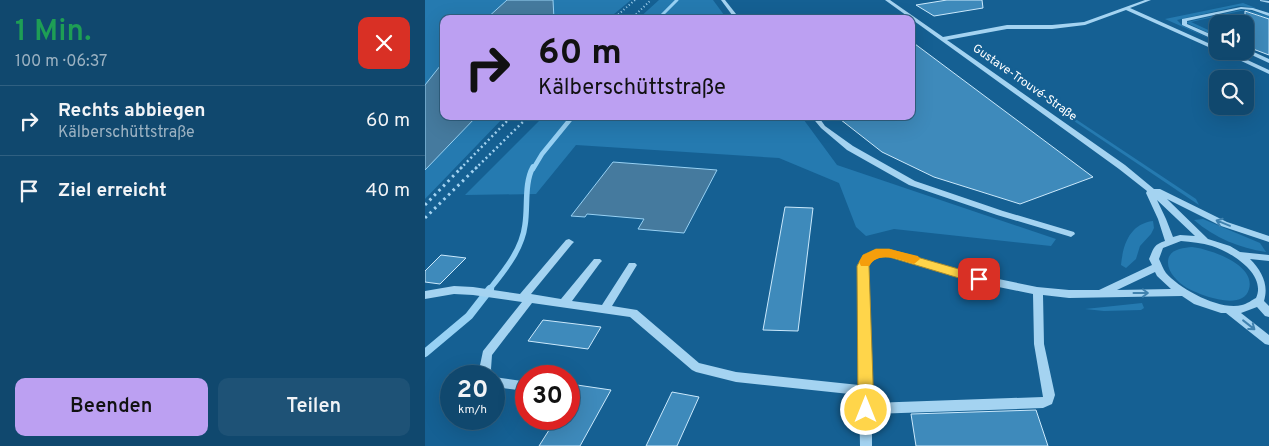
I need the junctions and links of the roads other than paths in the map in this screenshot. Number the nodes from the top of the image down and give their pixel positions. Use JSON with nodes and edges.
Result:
{"nodes":[{"id":1,"x":723,"y":0,"type":"edge"},
{"id":2,"x":887,"y":0,"type":"edge"},
{"id":3,"x":1149,"y":0,"type":"edge"},
{"id":4,"x":1262,"y":0,"type":"edge"},
{"id":5,"x":1269,"y":2,"type":"edge"},
{"id":6,"x":1125,"y":8,"type":"junction"},
{"id":7,"x":735,"y":15,"type":"edge"},
{"id":8,"x":908,"y":15,"type":"edge"},
{"id":9,"x":1269,"y":15,"type":"edge"},
{"id":10,"x":915,"y":20,"type":"edge"},
{"id":11,"x":1209,"y":35,"type":"edge"},
{"id":12,"x":942,"y":39,"type":"junction"},
{"id":13,"x":1209,"y":45,"type":"edge"},
{"id":14,"x":1254,"y":54,"type":"edge"},
{"id":15,"x":1243,"y":60,"type":"edge"},
{"id":16,"x":1269,"y":61,"type":"edge"},
{"id":17,"x":1269,"y":72,"type":"edge"},
{"id":18,"x":817,"y":120,"type":"edge"},
{"id":19,"x":1146,"y":186,"type":"junction"},
{"id":20,"x":1071,"y":234,"type":"dead end"},
{"id":21,"x":1269,"y":239,"type":"edge"},
{"id":22,"x":1169,"y":240,"type":"junction"},
{"id":23,"x":1205,"y":241,"type":"junction"},
{"id":24,"x":569,"y":242,"type":"dead end"},
{"id":25,"x":1238,"y":255,"type":"junction"},
{"id":26,"x":1269,"y":258,"type":"edge"},
{"id":27,"x":597,"y":261,"type":"dead end"},
{"id":28,"x":632,"y":265,"type":"dead end"},
{"id":29,"x":1156,"y":267,"type":"junction"},
{"id":30,"x":1266,"y":282,"type":"edge"},
{"id":31,"x":473,"y":291,"type":"joint"},
{"id":32,"x":1038,"y":291,"type":"junction"},
{"id":33,"x":1101,"y":293,"type":"junction"},
{"id":34,"x":1181,"y":293,"type":"junction"},
{"id":35,"x":425,"y":295,"type":"edge"},
{"id":36,"x":505,"y":295,"type":"joint"},
{"id":37,"x":526,"y":298,"type":"junction"},
{"id":38,"x":1259,"y":301,"type":"junction"},
{"id":39,"x":564,"y":303,"type":"junction"},
{"id":40,"x":605,"y":309,"type":"junction"},
{"id":41,"x":1228,"y":309,"type":"junction"},
{"id":42,"x":1269,"y":313,"type":"edge"},
{"id":43,"x":1269,"y":341,"type":"edge"},
{"id":44,"x":486,"y":365,"type":"edge"},
{"id":45,"x":867,"y":391,"type":"junction"},
{"id":46,"x":866,"y":410,"type":"junction"},
{"id":47,"x":866,"y":446,"type":"edge"}],
"edges":[{"from":1,"to":7,"type":"street"},
{"from":2,"to":8,"type":"street","name":"Gustave-Trouvé-Straße"},
{"from":3,"to":6,"type":"street"},
{"from":4,"to":5,"type":"street"},
{"from":6,"to":12,"type":"street"},
{"from":6,"to":13,"type":"street"},
{"from":9,"to":11,"type":"street"},
{"from":10,"to":12,"type":"street","name":"Gustave-Trouvé-Straße"},
{"from":12,"to":19,"type":"street","name":"Gustave-Trouvé-Straße"},
{"from":14,"to":16,"type":"street"},
{"from":15,"to":17,"type":"street"},
{"from":18,"to":20,"type":"street"},
{"from":21,"to":19,"type":"street","name":"Gustave-Trouvé-Straße","one_way":true},
{"from":19,"to":22,"type":"street","name":"Gustave-Trouvé-Straße"},
{"from":19,"to":23,"type":"street","name":"Gustave-Trouvé-Straße"},
{"from":22,"to":23,"type":"street"},
{"from":22,"to":29,"type":"street"},
{"from":23,"to":25,"type":"street"},
{"from":24,"to":37,"type":"street"},
{"from":25,"to":26,"type":"street"},
{"from":25,"to":30,"type":"street"},
{"from":27,"to":39,"type":"street"},
{"from":28,"to":40,"type":"street"},
{"from":29,"to":33,"type":"street"},
{"from":29,"to":34,"type":"street"},
{"from":30,"to":38,"type":"street"},
{"from":31,"to":35,"type":"street"},
{"from":31,"to":36,"type":"street"},
{"from":32,"to":33,"type":"street"},
{"from":32,"to":45,"type":"street"},
{"from":32,"to":46,"type":"street"},
{"from":33,"to":34,"type":"street","one_way":true},
{"from":34,"to":41,"type":"street"},
{"from":36,"to":37,"type":"street"},
{"from":37,"to":39,"type":"street"},
{"from":37,"to":44,"type":"street"},
{"from":38,"to":41,"type":"street"},
{"from":38,"to":42,"type":"street"},
{"from":39,"to":40,"type":"street"},
{"from":40,"to":45,"type":"street"},
{"from":41,"to":43,"type":"street","one_way":true},
{"from":45,"to":46,"type":"street"},
{"from":46,"to":47,"type":"street"}]}
